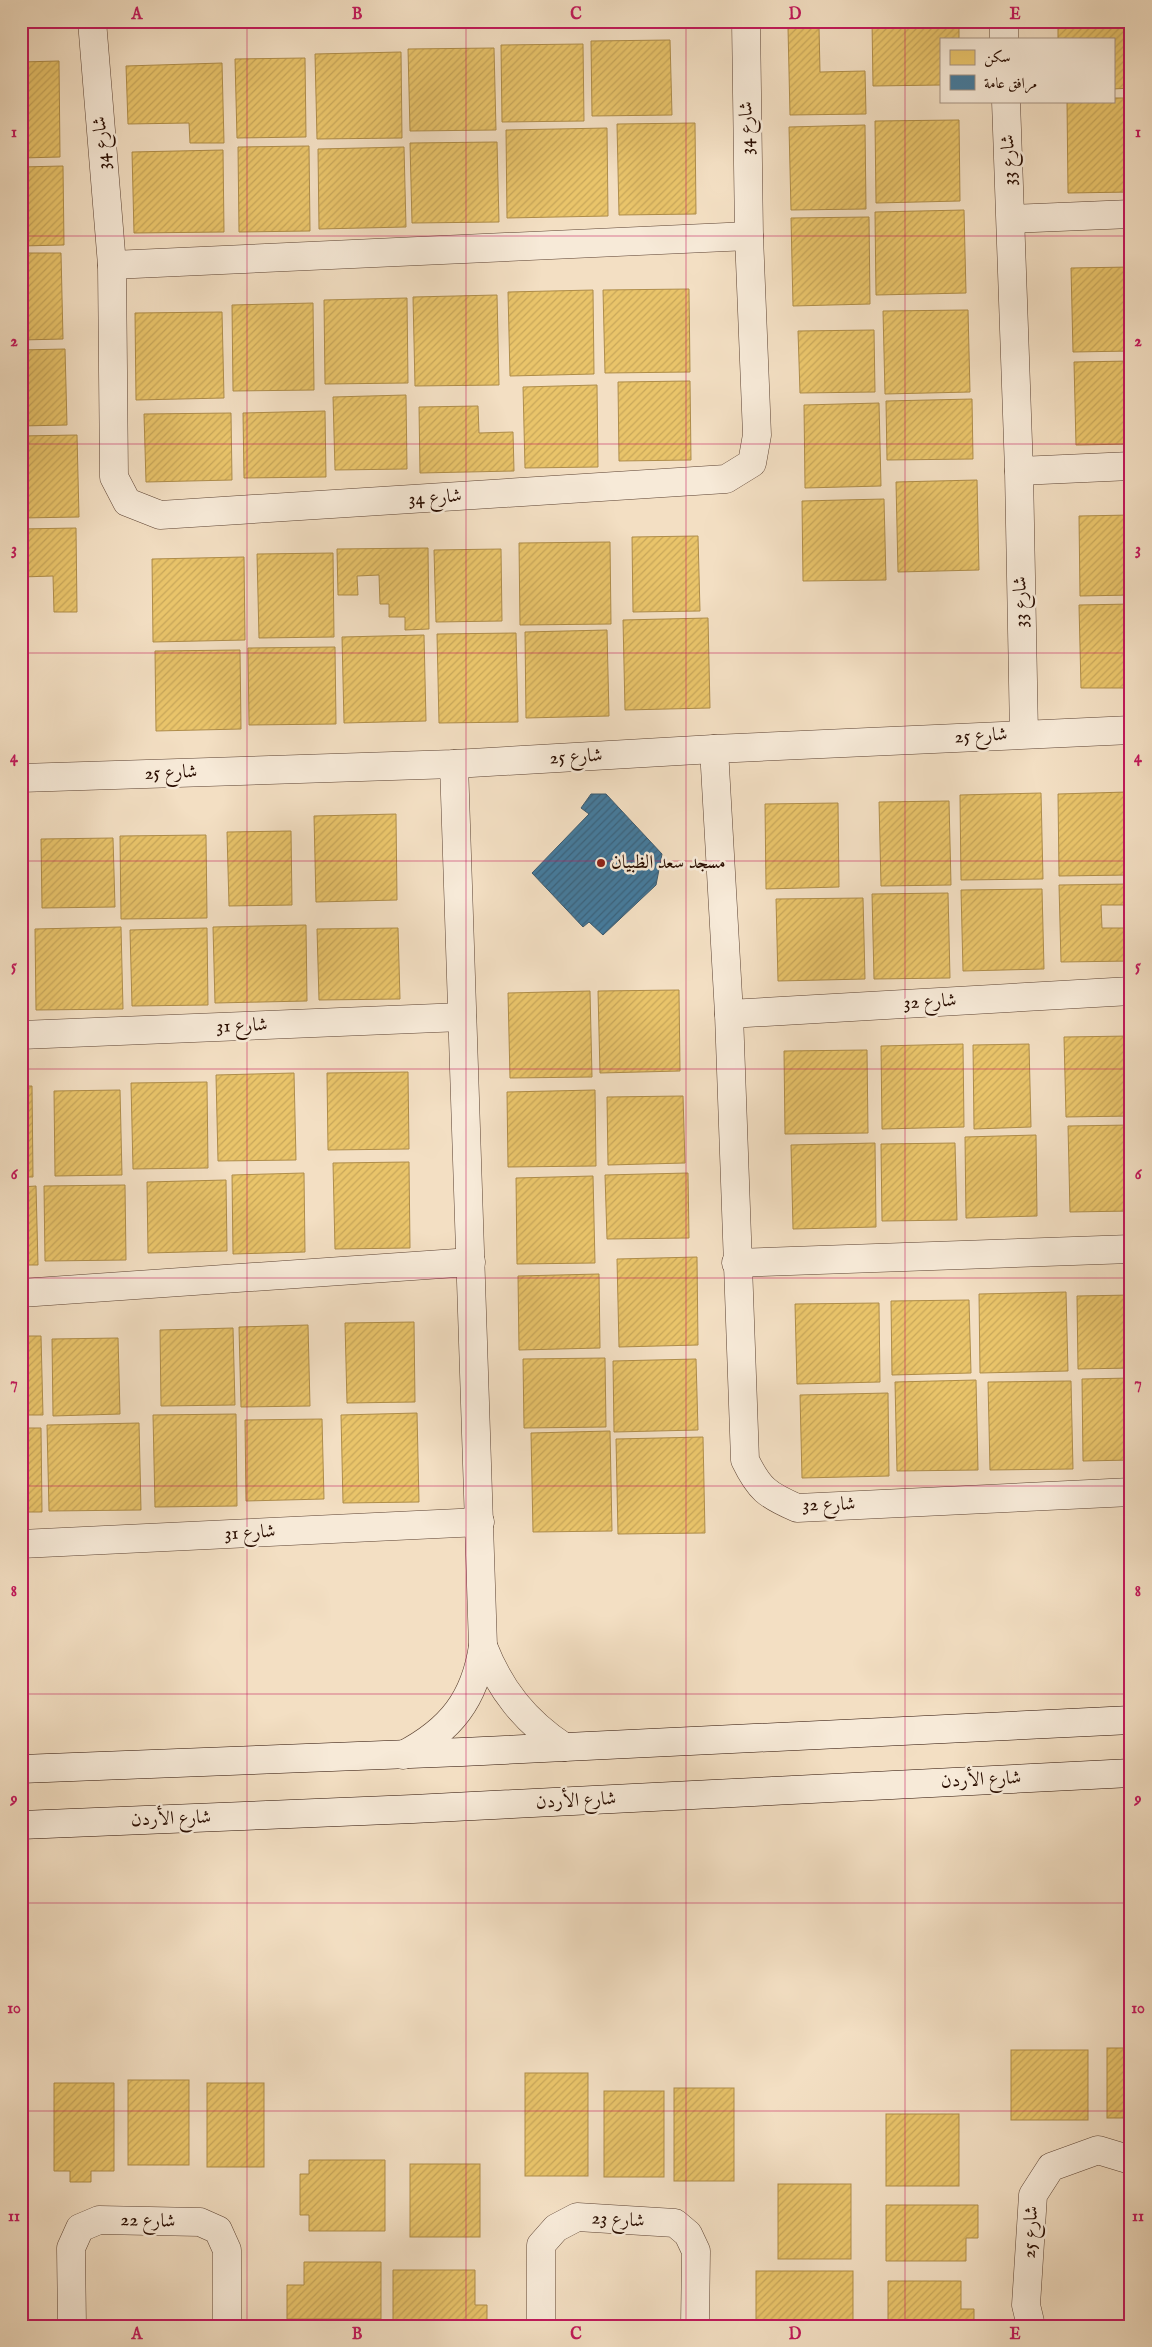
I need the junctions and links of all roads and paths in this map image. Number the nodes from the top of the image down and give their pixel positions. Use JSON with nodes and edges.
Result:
{"nodes":[{"id":1,"x":92,"y":21,"type":"edge"},
{"id":2,"x":746,"y":21,"type":"edge"},
{"id":3,"x":1004,"y":21,"type":"edge"},
{"id":4,"x":1004,"y":38,"type":"edge"},
{"id":5,"x":1006,"y":102,"type":"edge"},
{"id":6,"x":1131,"y":214,"type":"edge"},
{"id":7,"x":1011,"y":219,"type":"junction"},
{"id":8,"x":749,"y":236,"type":"junction"},
{"id":9,"x":112,"y":265,"type":"junction"},
{"id":10,"x":1131,"y":466,"type":"edge"},
{"id":11,"x":1018,"y":471,"type":"junction"},
{"id":12,"x":1131,"y":730,"type":"edge"},
{"id":13,"x":1024,"y":734,"type":"junction"},
{"id":14,"x":714,"y":749,"type":"junction"},
{"id":15,"x":454,"y":764,"type":"junction"},
{"id":16,"x":21,"y":778,"type":"edge"},
{"id":17,"x":1131,"y":991,"type":"edge"},
{"id":18,"x":729,"y":1014,"type":"junction"},
{"id":19,"x":462,"y":1017,"type":"junction"},
{"id":20,"x":21,"y":1035,"type":"edge"},
{"id":21,"x":1131,"y":1249,"type":"edge"},
{"id":22,"x":471,"y":1262,"type":"junction"},
{"id":23,"x":736,"y":1262,"type":"junction"},
{"id":24,"x":21,"y":1293,"type":"edge"},
{"id":25,"x":1131,"y":1492,"type":"edge"},
{"id":26,"x":480,"y":1522,"type":"junction"},
{"id":27,"x":21,"y":1544,"type":"edge"},
{"id":28,"x":483,"y":1646,"type":"junction"},
{"id":29,"x":1131,"y":1720,"type":"edge"},
{"id":30,"x":564,"y":1747,"type":"junction"},
{"id":31,"x":403,"y":1754,"type":"junction"},
{"id":32,"x":21,"y":1769,"type":"edge"},
{"id":33,"x":1131,"y":1773,"type":"edge"},
{"id":34,"x":21,"y":1826,"type":"edge"},
{"id":35,"x":1131,"y":2160,"type":"edge"},
{"id":36,"x":72,"y":2326,"type":"edge"},
{"id":37,"x":226,"y":2326,"type":"edge"},
{"id":38,"x":541,"y":2326,"type":"edge"},
{"id":39,"x":695,"y":2326,"type":"edge"},
{"id":40,"x":1031,"y":2326,"type":"edge"}],
"edges":[{"from":1,"to":9,"type":"street","name":"شارع 34"},
{"from":2,"to":8,"type":"street","name":"شارع 34"},
{"from":3,"to":4,"type":"street"},
{"from":5,"to":7,"type":"street","name":"شارع 33"},
{"from":6,"to":7,"type":"street"},
{"from":7,"to":11,"type":"street","name":"شارع 33"},
{"from":8,"to":9,"type":"street"},
{"from":8,"to":9,"type":"street","name":"شارع 34"},
{"from":10,"to":11,"type":"street"},
{"from":11,"to":13,"type":"street","name":"شارع 33"},
{"from":12,"to":13,"type":"street","name":"شارع 25"},
{"from":13,"to":14,"type":"street","name":"شارع 25"},
{"from":14,"to":15,"type":"street","name":"شارع 25"},
{"from":14,"to":18,"type":"street","name":"شارع 32"},
{"from":15,"to":16,"type":"street","name":"شارع 25"},
{"from":15,"to":19,"type":"street"},
{"from":17,"to":18,"type":"street","name":"شارع 32"},
{"from":18,"to":23,"type":"street","name":"شارع 32"},
{"from":19,"to":20,"type":"street","name":"شارع 31"},
{"from":19,"to":22,"type":"street"},
{"from":21,"to":23,"type":"street"},
{"from":22,"to":24,"type":"street"},
{"from":22,"to":26,"type":"street"},
{"from":23,"to":25,"type":"street","name":"شارع 32"},
{"from":26,"to":27,"type":"street","name":"شارع 31"},
{"from":26,"to":28,"type":"street"},
{"from":28,"to":30,"type":"street"},
{"from":28,"to":31,"type":"street"},
{"from":29,"to":30,"type":"street"},
{"from":30,"to":31,"type":"street"},
{"from":31,"to":32,"type":"street"},
{"from":33,"to":34,"type":"street","name":"شارع الأردن"},
{"from":35,"to":40,"type":"street","name":"شارع 25"},
{"from":36,"to":37,"type":"street","name":"شارع 22"},
{"from":38,"to":39,"type":"street","name":"23 شارع"}]}
